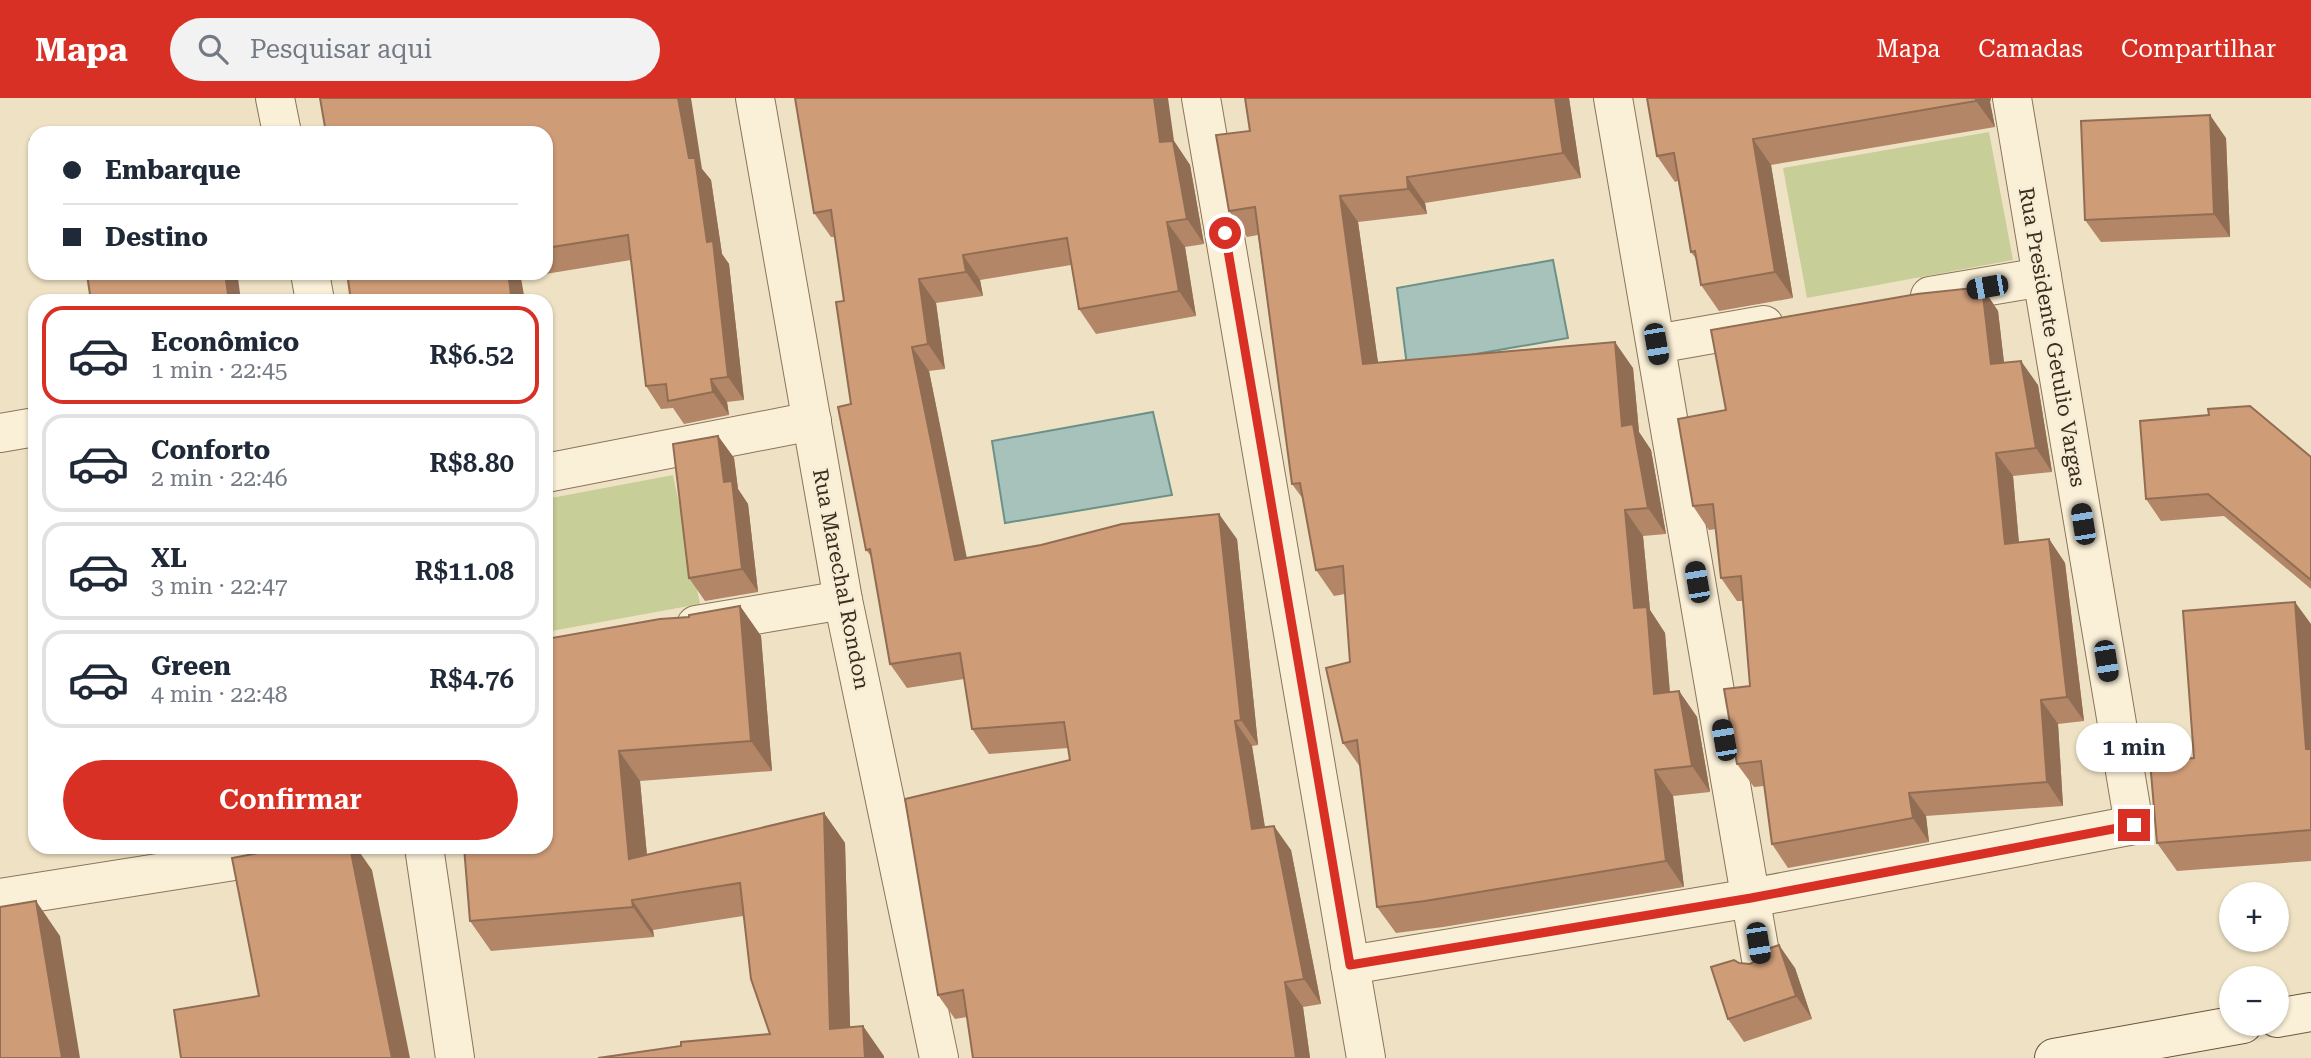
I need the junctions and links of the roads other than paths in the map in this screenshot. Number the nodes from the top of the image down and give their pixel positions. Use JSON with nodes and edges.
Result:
{"nodes":[{"id":1,"x":275,"y":98,"type":"edge"},
{"id":2,"x":755,"y":98,"type":"edge"},
{"id":3,"x":1202,"y":98,"type":"edge"},
{"id":4,"x":1613,"y":98,"type":"edge"},
{"id":5,"x":2012,"y":98,"type":"edge"},
{"id":6,"x":281,"y":126,"type":"edge"},
{"id":7,"x":2042,"y":277,"type":"junction"},
{"id":8,"x":1890,"y":303,"type":"edge"},
{"id":9,"x":1794,"y":320,"type":"edge"},
{"id":10,"x":1656,"y":344,"type":"junction"},
{"id":11,"x":812,"y":421,"type":"junction"},
{"id":12,"x":28,"y":428,"type":"edge"},
{"id":13,"x":0,"y":433,"type":"edge"},
{"id":14,"x":553,"y":472,"type":"edge"},
{"id":15,"x":843,"y":600,"type":"junction"},
{"id":16,"x":667,"y":629,"type":"edge"},
{"id":17,"x":278,"y":854,"type":"edge"},
{"id":18,"x":425,"y":854,"type":"edge"},
{"id":19,"x":0,"y":898,"type":"edge"},
{"id":20,"x":1751,"y":898,"type":"junction"},
{"id":21,"x":1350,"y":965,"type":"junction"},
{"id":22,"x":1762,"y":965,"type":"edge"},
{"id":23,"x":2311,"y":1012,"type":"edge"},
{"id":24,"x":2289,"y":1016,"type":"edge"},
{"id":25,"x":2219,"y":1028,"type":"edge"},
{"id":26,"x":455,"y":1058,"type":"edge"},
{"id":27,"x":939,"y":1058,"type":"edge"},
{"id":28,"x":1366,"y":1058,"type":"edge"},
{"id":29,"x":2054,"y":1058,"type":"edge"}],
"edges":[{"from":1,"to":6,"type":"street"},
{"from":2,"to":11,"type":"street","name":"Rua Marechal Rondon"},
{"from":3,"to":21,"type":"street"},
{"from":4,"to":10,"type":"street"},
{"from":5,"to":7,"type":"street","name":"Rua Presidente Getulio Vargas"},
{"from":7,"to":8,"type":"street"},
{"from":7,"to":20,"type":"street","name":"Rua Presidente Getulio Vargas"},
{"from":9,"to":10,"type":"street"},
{"from":10,"to":20,"type":"street"},
{"from":11,"to":14,"type":"street"},
{"from":11,"to":15,"type":"street","name":"Rua Marechal Rondon"},
{"from":12,"to":13,"type":"street"},
{"from":15,"to":16,"type":"street"},
{"from":15,"to":27,"type":"street","name":"Rua Marechal Rondon"},
{"from":17,"to":19,"type":"street"},
{"from":18,"to":26,"type":"street"},
{"from":20,"to":21,"type":"street"},
{"from":20,"to":22,"type":"street"},
{"from":21,"to":28,"type":"street"},
{"from":23,"to":24,"type":"street"},
{"from":25,"to":29,"type":"street"}]}
